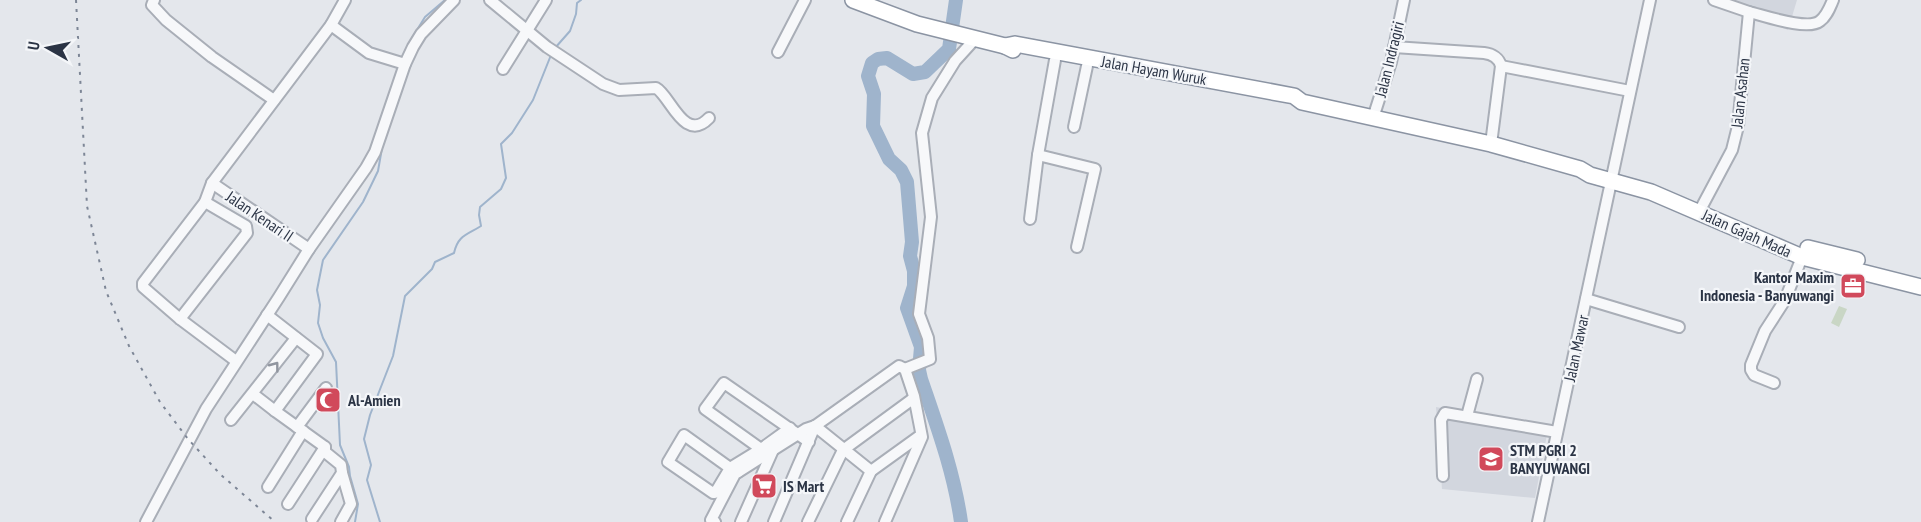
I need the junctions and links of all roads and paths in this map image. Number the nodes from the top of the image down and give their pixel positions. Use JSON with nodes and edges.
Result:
{"nodes":[{"id":1,"x":154,"y":0,"type":"edge"},
{"id":2,"x":345,"y":0,"type":"edge"},
{"id":3,"x":454,"y":0,"type":"edge"},
{"id":4,"x":490,"y":0,"type":"edge"},
{"id":5,"x":546,"y":0,"type":"edge"},
{"id":6,"x":805,"y":0,"type":"edge"},
{"id":7,"x":1404,"y":0,"type":"edge"},
{"id":8,"x":1650,"y":0,"type":"edge"},
{"id":9,"x":1714,"y":0,"type":"edge"},
{"id":10,"x":1833,"y":0,"type":"edge"},
{"id":11,"x":859,"y":1,"type":"edge"},
{"id":12,"x":1749,"y":12,"type":"junction"},
{"id":13,"x":331,"y":26,"type":"junction"},
{"id":14,"x":526,"y":30,"type":"junction"},
{"id":15,"x":971,"y":38,"type":"junction"},
{"id":16,"x":1005,"y":46,"type":"junction"},
{"id":17,"x":1394,"y":47,"type":"junction"},
{"id":18,"x":778,"y":52,"type":"dead end"},
{"id":19,"x":1056,"y":60,"type":"junction"},
{"id":20,"x":1497,"y":60,"type":"junction"},
{"id":21,"x":405,"y":64,"type":"junction"},
{"id":22,"x":1087,"y":66,"type":"junction"},
{"id":23,"x":502,"y":69,"type":"dead end"},
{"id":24,"x":1630,"y":91,"type":"junction"},
{"id":25,"x":274,"y":99,"type":"junction"},
{"id":26,"x":1302,"y":102,"type":"junction"},
{"id":27,"x":709,"y":118,"type":"dead end"},
{"id":28,"x":1373,"y":118,"type":"junction"},
{"id":29,"x":1074,"y":128,"type":"dead end"},
{"id":30,"x":1491,"y":144,"type":"junction"},
{"id":31,"x":1038,"y":155,"type":"junction"},
{"id":32,"x":1612,"y":177,"type":"junction"},
{"id":33,"x":212,"y":183,"type":"junction"},
{"id":34,"x":205,"y":202,"type":"junction"},
{"id":35,"x":1701,"y":208,"type":"junction"},
{"id":36,"x":1030,"y":219,"type":"dead end"},
{"id":37,"x":1077,"y":248,"type":"dead end"},
{"id":38,"x":309,"y":249,"type":"junction"},
{"id":39,"x":1802,"y":257,"type":"junction"},
{"id":40,"x":1921,"y":276,"type":"edge"},
{"id":41,"x":1921,"y":287,"type":"edge"},
{"id":42,"x":1586,"y":299,"type":"junction"},
{"id":43,"x":267,"y":315,"type":"junction"},
{"id":44,"x":180,"y":319,"type":"junction"},
{"id":45,"x":1678,"y":327,"type":"dead end"},
{"id":46,"x":294,"y":336,"type":"junction"},
{"id":47,"x":236,"y":361,"type":"junction"},
{"id":48,"x":914,"y":365,"type":"junction"},
{"id":49,"x":1478,"y":379,"type":"dead end"},
{"id":50,"x":1774,"y":383,"type":"dead end"},
{"id":51,"x":326,"y":388,"type":"dead end"},
{"id":52,"x":253,"y":394,"type":"junction"},
{"id":53,"x":914,"y":398,"type":"junction"},
{"id":54,"x":275,"y":411,"type":"junction"},
{"id":55,"x":1467,"y":416,"type":"junction"},
{"id":56,"x":231,"y":420,"type":"dead end"},
{"id":57,"x":815,"y":426,"type":"junction"},
{"id":58,"x":300,"y":429,"type":"junction"},
{"id":59,"x":794,"y":431,"type":"junction"},
{"id":60,"x":1557,"y":432,"type":"junction"},
{"id":61,"x":921,"y":435,"type":"junction"},
{"id":62,"x":810,"y":442,"type":"junction"},
{"id":63,"x":325,"y":447,"type":"junction"},
{"id":64,"x":767,"y":449,"type":"junction"},
{"id":65,"x":843,"y":450,"type":"junction"},
{"id":66,"x":734,"y":470,"type":"junction"},
{"id":67,"x":871,"y":471,"type":"junction"},
{"id":68,"x":342,"y":472,"type":"junction"},
{"id":69,"x":1443,"y":476,"type":"dead end"},
{"id":70,"x":268,"y":488,"type":"dead end"},
{"id":71,"x":288,"y":504,"type":"dead end"},
{"id":72,"x":312,"y":519,"type":"dead end"},
{"id":73,"x":1541,"y":521,"type":"edge"},
{"id":74,"x":146,"y":522,"type":"edge"},
{"id":75,"x":341,"y":522,"type":"edge"},
{"id":76,"x":715,"y":522,"type":"edge"},
{"id":77,"x":741,"y":522,"type":"edge"},
{"id":78,"x":774,"y":522,"type":"edge"},
{"id":79,"x":808,"y":522,"type":"edge"},
{"id":80,"x":847,"y":522,"type":"edge"},
{"id":81,"x":885,"y":522,"type":"edge"}],
"edges":[{"from":1,"to":25,"type":"street"},
{"from":2,"to":13,"type":"street"},
{"from":3,"to":21,"type":"street"},
{"from":4,"to":14,"type":"street"},
{"from":5,"to":14,"type":"street"},
{"from":6,"to":18,"type":"street"},
{"from":7,"to":17,"type":"street","name":"Jalan Indragiri"},
{"from":8,"to":24,"type":"street","name":"Jalan Mawar"},
{"from":9,"to":12,"type":"street"},
{"from":10,"to":12,"type":"street"},
{"from":11,"to":15,"type":"highway","name":"Jalan Hayam Wuruk"},
{"from":12,"to":35,"type":"street","name":"Jalan Asahan"},
{"from":13,"to":21,"type":"street"},
{"from":13,"to":25,"type":"street"},
{"from":14,"to":23,"type":"street"},
{"from":14,"to":27,"type":"street"},
{"from":15,"to":16,"type":"highway","name":"Jalan Hayam Wuruk"},
{"from":15,"to":48,"type":"street"},
{"from":16,"to":19,"type":"highway","name":"Jalan Hayam Wuruk"},
{"from":16,"to":26,"type":"highway","name":"Jalan Hayam Wuruk"},
{"from":17,"to":20,"type":"street"},
{"from":17,"to":28,"type":"street","name":"Jalan Indragiri"},
{"from":19,"to":22,"type":"highway","name":"Jalan Hayam Wuruk"},
{"from":19,"to":31,"type":"street"},
{"from":20,"to":24,"type":"street"},
{"from":20,"to":30,"type":"street"},
{"from":21,"to":38,"type":"street"},
{"from":22,"to":26,"type":"highway","name":"Jalan Hayam Wuruk"},
{"from":22,"to":29,"type":"street"},
{"from":24,"to":32,"type":"street","name":"Jalan Mawar"},
{"from":25,"to":33,"type":"street"},
{"from":26,"to":28,"type":"highway","name":"Jalan Hayam Wuruk"},
{"from":28,"to":30,"type":"highway","name":"Jalan Hayam Wuruk"},
{"from":30,"to":32,"type":"highway","name":"Jalan Hayam Wuruk"},
{"from":31,"to":36,"type":"street"},
{"from":31,"to":37,"type":"street"},
{"from":32,"to":35,"type":"highway","name":"Jalan Gajah Mada"},
{"from":32,"to":35,"type":"highway"},
{"from":32,"to":42,"type":"street","name":"Jalan Mawar"},
{"from":33,"to":34,"type":"street"},
{"from":33,"to":38,"type":"street","name":"Jalan Kenari II"},
{"from":34,"to":44,"type":"street"},
{"from":34,"to":44,"type":"street"},
{"from":35,"to":39,"type":"highway","name":"Jalan Gajah Mada"},
{"from":35,"to":40,"type":"highway"},
{"from":38,"to":43,"type":"street"},
{"from":39,"to":41,"type":"highway","name":"Jalan Gajah Mada"},
{"from":39,"to":50,"type":"street"},
{"from":42,"to":45,"type":"street"},
{"from":42,"to":60,"type":"street","name":"Jalan Mawar"},
{"from":43,"to":46,"type":"street"},
{"from":43,"to":47,"type":"street"},
{"from":44,"to":47,"type":"street"},
{"from":52,"to":46,"type":"street","one_way":true},
{"from":46,"to":54,"type":"street"},
{"from":47,"to":74,"type":"street"},
{"from":48,"to":53,"type":"street"},
{"from":48,"to":57,"type":"street"},
{"from":49,"to":55,"type":"street"},
{"from":51,"to":58,"type":"street"},
{"from":52,"to":54,"type":"street"},
{"from":52,"to":56,"type":"street"},
{"from":53,"to":61,"type":"street"},
{"from":53,"to":65,"type":"street"},
{"from":54,"to":58,"type":"street"},
{"from":55,"to":60,"type":"street"},
{"from":55,"to":69,"type":"street"},
{"from":57,"to":59,"type":"street"},
{"from":57,"to":62,"type":"street"},
{"from":57,"to":65,"type":"street"},
{"from":58,"to":63,"type":"street"},
{"from":58,"to":70,"type":"street"},
{"from":59,"to":62,"type":"street"},
{"from":59,"to":64,"type":"street"},
{"from":59,"to":64,"type":"street"},
{"from":60,"to":73,"type":"street","name":"Jalan Mawar"},
{"from":61,"to":67,"type":"street"},
{"from":61,"to":81,"type":"street"},
{"from":62,"to":78,"type":"street"},
{"from":63,"to":68,"type":"street"},
{"from":63,"to":71,"type":"street"},
{"from":64,"to":66,"type":"street"},
{"from":64,"to":77,"type":"street"},
{"from":65,"to":67,"type":"street"},
{"from":65,"to":79,"type":"street"},
{"from":66,"to":66,"type":"street"},
{"from":66,"to":76,"type":"street"},
{"from":67,"to":80,"type":"street"},
{"from":68,"to":72,"type":"street"},
{"from":68,"to":75,"type":"street"}]}
